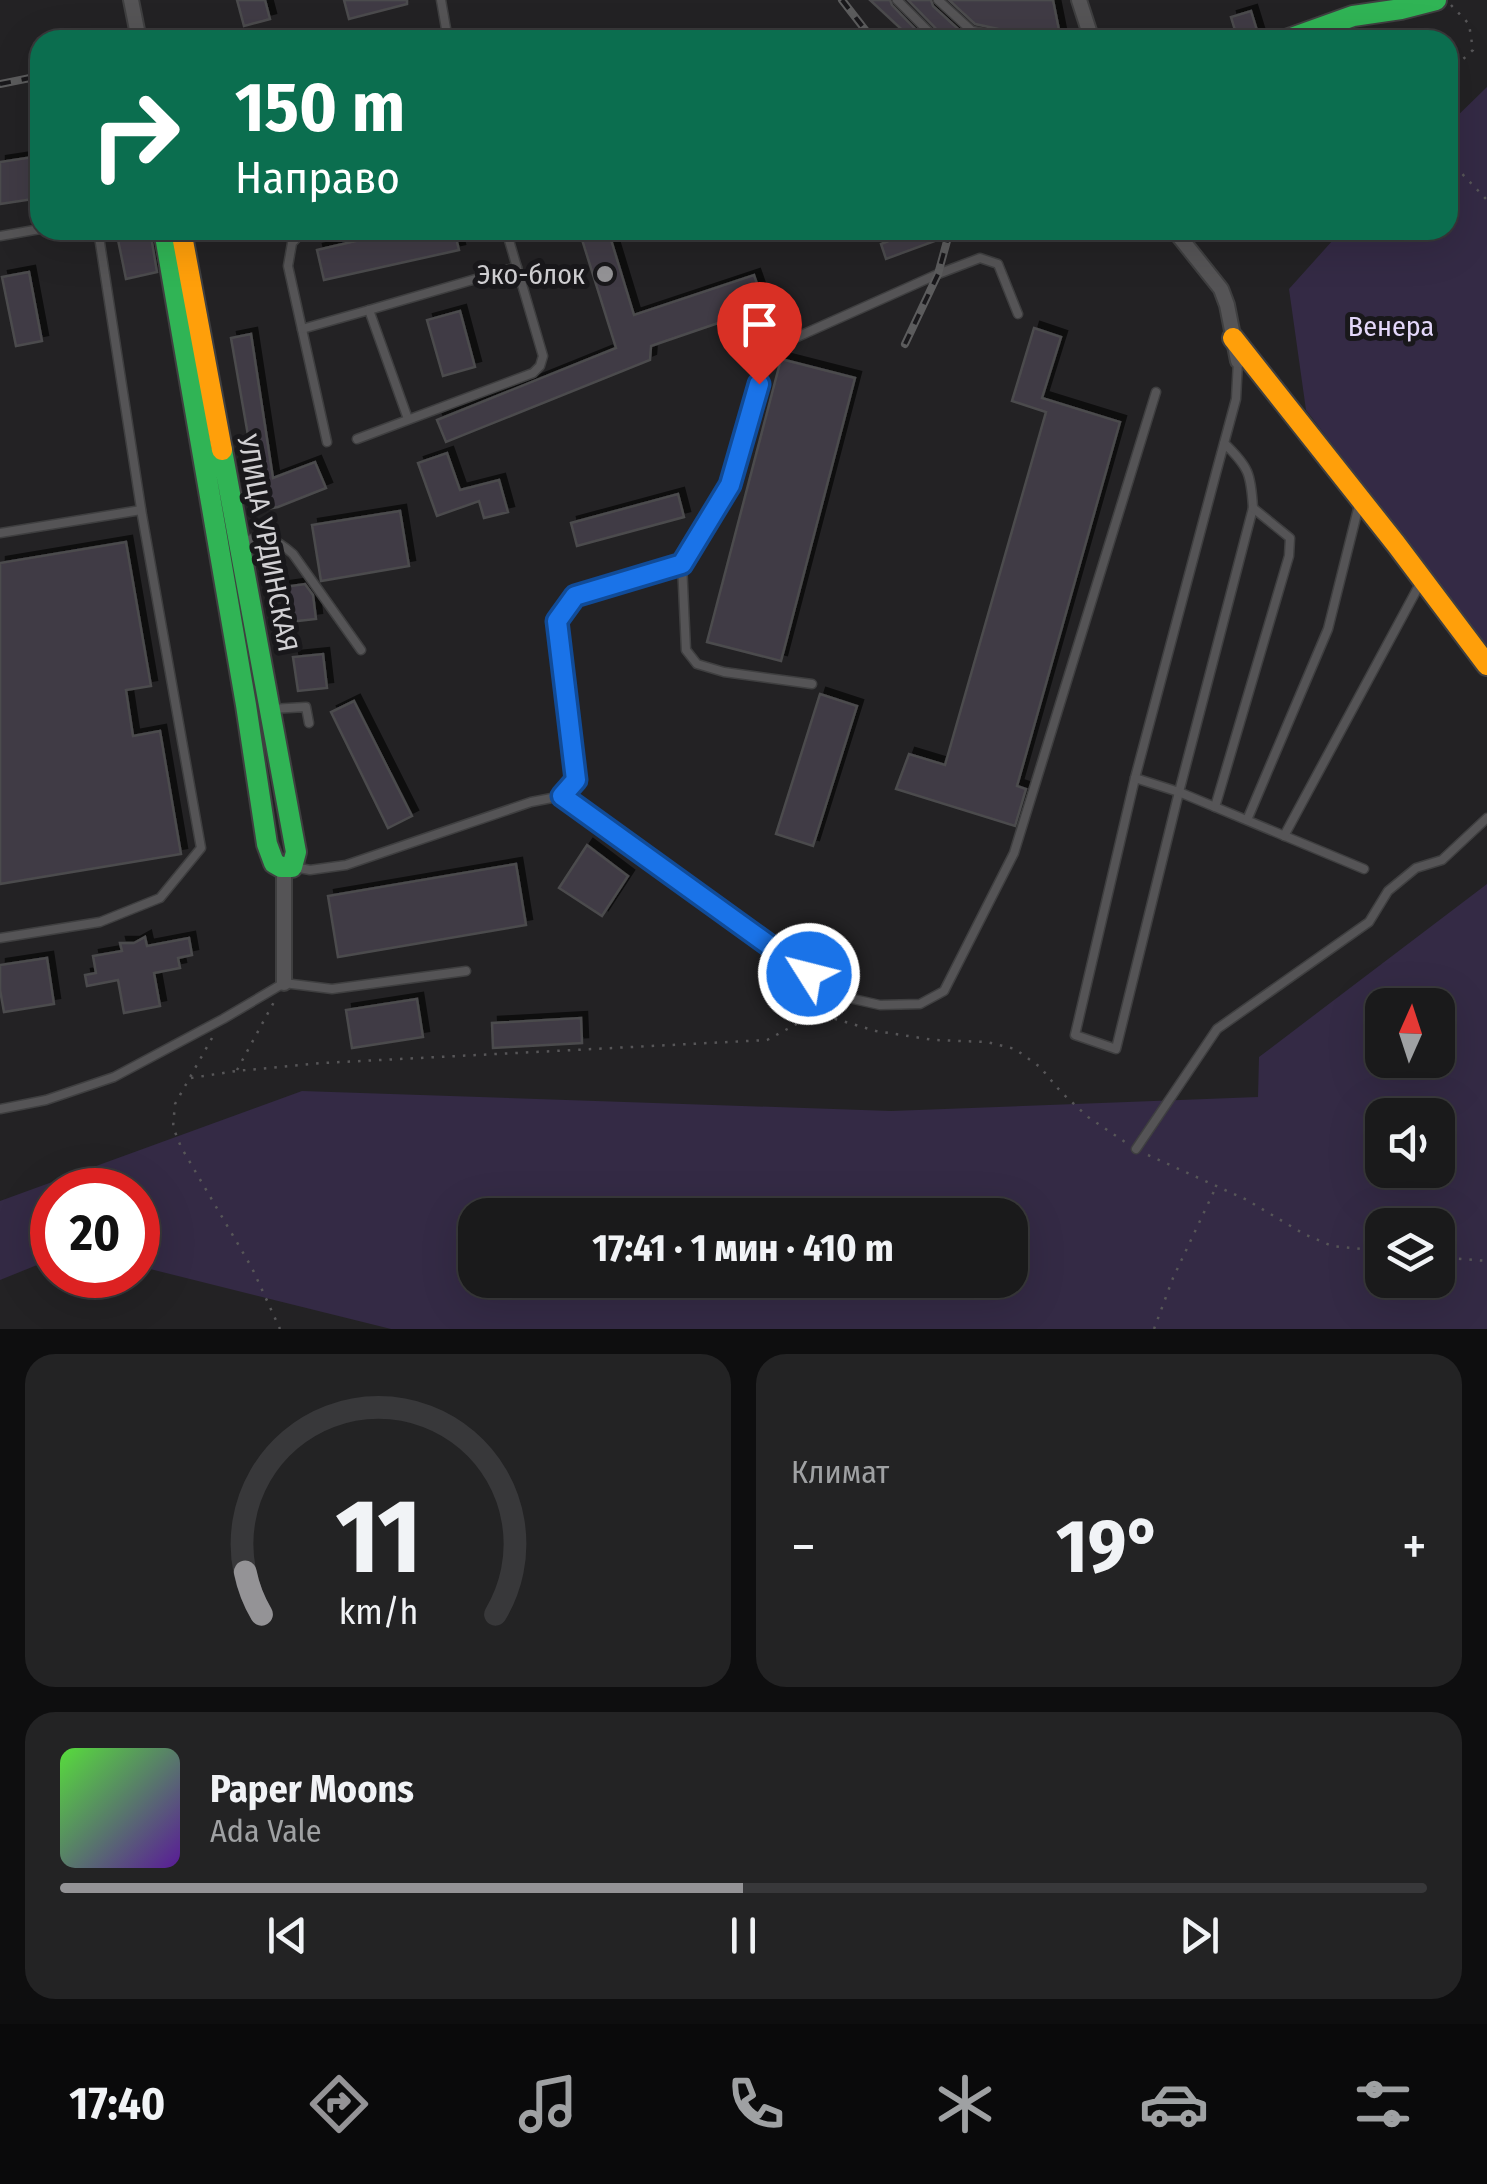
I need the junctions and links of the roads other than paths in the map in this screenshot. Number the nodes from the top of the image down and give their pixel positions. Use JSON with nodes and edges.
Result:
{"nodes":[{"id":1,"x":132,"y":0,"type":"edge"},
{"id":2,"x":441,"y":0,"type":"edge"},
{"id":3,"x":897,"y":0,"type":"edge"},
{"id":4,"x":938,"y":0,"type":"edge"},
{"id":5,"x":1079,"y":0,"type":"edge"},
{"id":6,"x":1436,"y":0,"type":"edge"},
{"id":7,"x":1350,"y":8,"type":"edge"},
{"id":8,"x":137,"y":30,"type":"edge"},
{"id":9,"x":446,"y":30,"type":"edge"},
{"id":10,"x":928,"y":30,"type":"edge"},
{"id":11,"x":971,"y":30,"type":"edge"},
{"id":12,"x":1089,"y":30,"type":"edge"},
{"id":13,"x":1306,"y":30,"type":"edge"},
{"id":14,"x":30,"y":231,"type":"edge"},
{"id":15,"x":0,"y":236,"type":"edge"},
{"id":16,"x":100,"y":240,"type":"edge"},
{"id":17,"x":166,"y":240,"type":"edge"},
{"id":18,"x":183,"y":240,"type":"edge"},
{"id":19,"x":295,"y":240,"type":"edge"},
{"id":20,"x":509,"y":240,"type":"edge"},
{"id":21,"x":1182,"y":240,"type":"edge"},
{"id":22,"x":517,"y":267,"type":"junction"},
{"id":23,"x":369,"y":310,"type":"junction"},
{"id":24,"x":1018,"y":314,"type":"dead end"},
{"id":25,"x":302,"y":329,"type":"junction"},
{"id":26,"x":1233,"y":338,"type":"junction"},
{"id":27,"x":1238,"y":361,"type":"joint"},
{"id":28,"x":1156,"y":392,"type":"dead end"},
{"id":29,"x":408,"y":420,"type":"junction"},
{"id":30,"x":357,"y":439,"type":"dead end"},
{"id":31,"x":327,"y":442,"type":"dead end"},
{"id":32,"x":1224,"y":443,"type":"junction"},
{"id":33,"x":1360,"y":499,"type":"junction"},
{"id":34,"x":1253,"y":508,"type":"junction"},
{"id":35,"x":141,"y":510,"type":"junction"},
{"id":36,"x":0,"y":533,"type":"edge"},
{"id":37,"x":239,"y":542,"type":"junction"},
{"id":38,"x":682,"y":564,"type":"junction"},
{"id":39,"x":1423,"y":579,"type":"junction"},
{"id":40,"x":361,"y":650,"type":"dead end"},
{"id":41,"x":1487,"y":665,"type":"edge"},
{"id":42,"x":812,"y":684,"type":"dead end"},
{"id":43,"x":272,"y":709,"type":"junction"},
{"id":44,"x":309,"y":723,"type":"dead end"},
{"id":45,"x":1135,"y":778,"type":"junction"},
{"id":46,"x":1179,"y":792,"type":"junction"},
{"id":47,"x":562,"y":796,"type":"junction"},
{"id":48,"x":1215,"y":808,"type":"junction"},
{"id":49,"x":1487,"y":818,"type":"edge"},
{"id":50,"x":1246,"y":820,"type":"junction"},
{"id":51,"x":1284,"y":836,"type":"junction"},
{"id":52,"x":288,"y":868,"type":"junction"},
{"id":53,"x":1364,"y":870,"type":"dead end"},
{"id":54,"x":0,"y":938,"type":"edge"},
{"id":55,"x":466,"y":971,"type":"dead end"},
{"id":56,"x":284,"y":983,"type":"junction"},
{"id":57,"x":0,"y":1109,"type":"edge"},
{"id":58,"x":1136,"y":1149,"type":"road end"}],
"edges":[{"from":1,"to":8,"type":"street"},
{"from":2,"to":9,"type":"lane"},
{"from":3,"to":10,"type":"lane"},
{"from":4,"to":11,"type":"lane"},
{"from":5,"to":12,"type":"street"},
{"from":6,"to":7,"type":"street"},
{"from":7,"to":13,"type":"street"},
{"from":14,"to":15,"type":"lane"},
{"from":16,"to":35,"type":"lane"},
{"from":17,"to":52,"type":"street"},
{"from":18,"to":37,"type":"street","name":"УЛИЦА УРДИНСКАЯ"},
{"from":19,"to":25,"type":"lane"},
{"from":20,"to":22,"type":"lane"},
{"from":21,"to":26,"type":"street"},
{"from":22,"to":23,"type":"lane"},
{"from":22,"to":29,"type":"lane"},
{"from":23,"to":25,"type":"lane"},
{"from":23,"to":29,"type":"lane"},
{"from":24,"to":38,"type":"lane"},
{"from":25,"to":31,"type":"lane"},
{"from":26,"to":27,"type":"street"},
{"from":26,"to":33,"type":"street"},
{"from":27,"to":32,"type":"lane"},
{"from":28,"to":47,"type":"lane"},
{"from":29,"to":30,"type":"lane"},
{"from":32,"to":34,"type":"lane"},
{"from":32,"to":45,"type":"lane"},
{"from":33,"to":39,"type":"street"},
{"from":33,"to":50,"type":"lane"},
{"from":34,"to":46,"type":"lane"},
{"from":34,"to":48,"type":"lane"},
{"from":35,"to":36,"type":"lane"},
{"from":35,"to":54,"type":"lane"},
{"from":37,"to":40,"type":"lane"},
{"from":37,"to":43,"type":"street","name":"УЛИЦА УРДИНСКАЯ"},
{"from":38,"to":42,"type":"lane"},
{"from":38,"to":47,"type":"lane"},
{"from":39,"to":41,"type":"street"},
{"from":39,"to":51,"type":"lane"},
{"from":43,"to":44,"type":"lane"},
{"from":43,"to":52,"type":"street","name":"УЛИЦА УРДИНСКАЯ"},
{"from":45,"to":46,"type":"lane"},
{"from":45,"to":46,"type":"lane"},
{"from":46,"to":48,"type":"lane"},
{"from":47,"to":52,"type":"lane"},
{"from":48,"to":50,"type":"lane"},
{"from":49,"to":58,"type":"lane"},
{"from":50,"to":51,"type":"lane"},
{"from":51,"to":53,"type":"lane"},
{"from":52,"to":56,"type":"street","name":"УЛИЦА УРДИНСКАЯ"},
{"from":55,"to":56,"type":"lane"},
{"from":56,"to":57,"type":"lane"}]}
